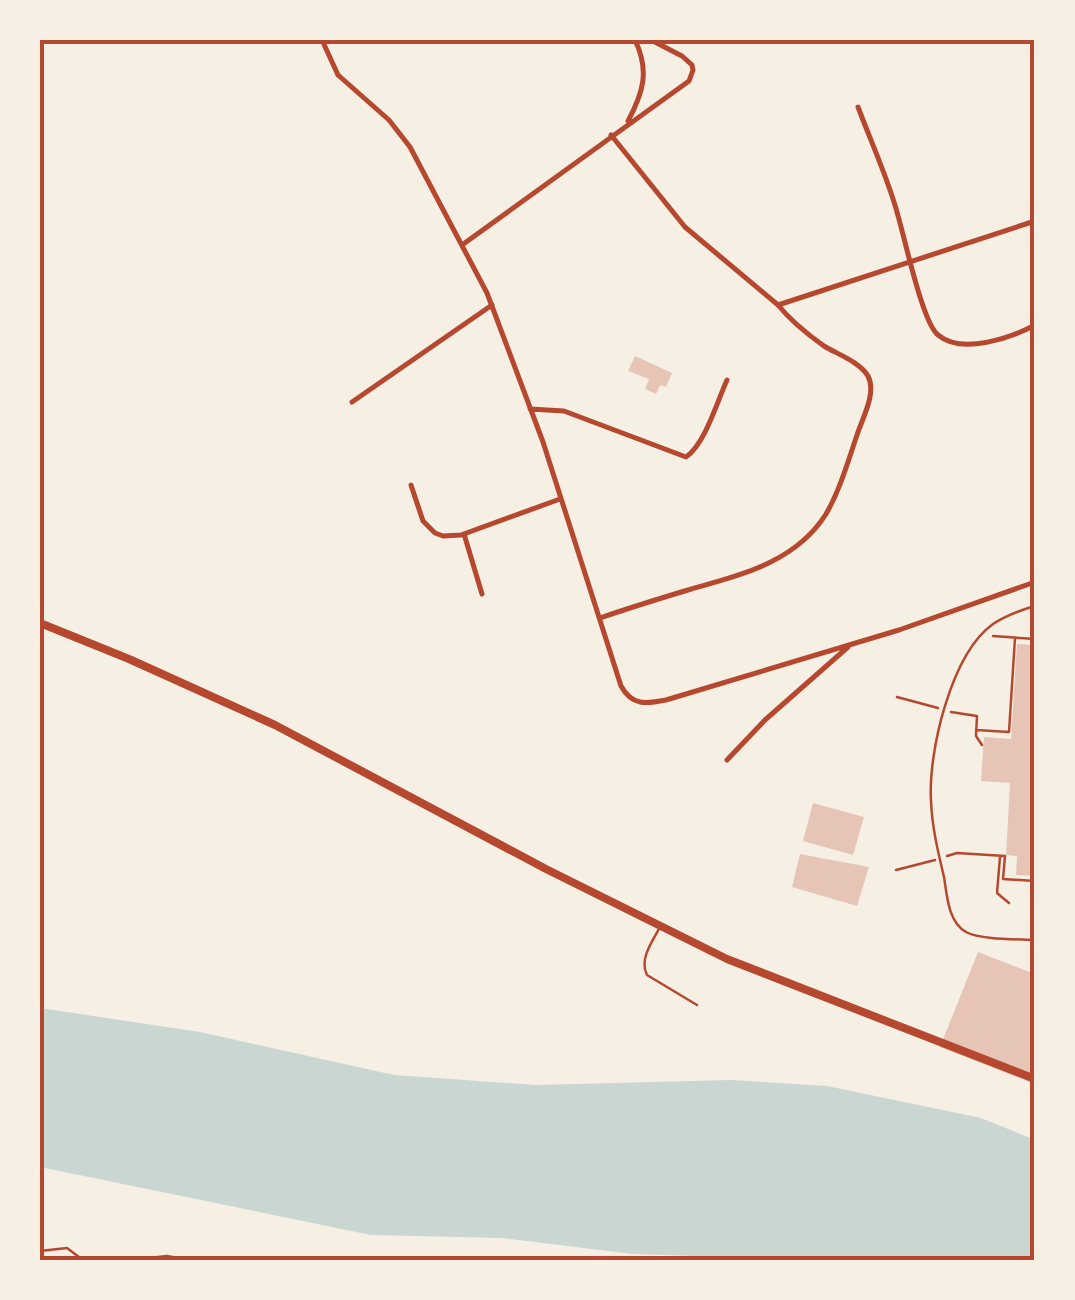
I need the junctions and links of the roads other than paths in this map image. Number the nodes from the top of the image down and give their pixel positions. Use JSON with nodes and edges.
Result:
{"nodes":[{"id":1,"x":635,"y":40,"type":"edge"},
{"id":2,"x":651,"y":40,"type":"edge"},
{"id":3,"x":324,"y":41,"type":"edge"},
{"id":4,"x":858,"y":107,"type":"dead end"},
{"id":5,"x":626,"y":125,"type":"junction"},
{"id":6,"x":611,"y":135,"type":"junction"},
{"id":7,"x":1035,"y":221,"type":"edge"},
{"id":8,"x":462,"y":244,"type":"junction"},
{"id":9,"x":910,"y":262,"type":"junction"},
{"id":10,"x":492,"y":305,"type":"junction"},
{"id":11,"x":778,"y":305,"type":"junction"},
{"id":12,"x":1035,"y":325,"type":"edge"},
{"id":13,"x":727,"y":380,"type":"dead end"},
{"id":14,"x":352,"y":402,"type":"dead end"},
{"id":15,"x":530,"y":409,"type":"junction"},
{"id":16,"x":411,"y":485,"type":"dead end"},
{"id":17,"x":561,"y":498,"type":"junction"},
{"id":18,"x":464,"y":534,"type":"junction"},
{"id":19,"x":1035,"y":582,"type":"edge"},
{"id":20,"x":482,"y":594,"type":"dead end"},
{"id":21,"x":1035,"y":606,"type":"edge"},
{"id":22,"x":600,"y":618,"type":"junction"},
{"id":23,"x":40,"y":623,"type":"edge"},
{"id":24,"x":850,"y":645,"type":"junction"},
{"id":25,"x":728,"y":760,"type":"dead end"},
{"id":26,"x":660,"y":926,"type":"junction"},
{"id":27,"x":1035,"y":940,"type":"edge"},
{"id":28,"x":698,"y":1005,"type":"dead end"},
{"id":29,"x":1035,"y":1078,"type":"edge"}],
"edges":[{"from":1,"to":5,"type":"street"},
{"from":2,"to":5,"type":"street"},
{"from":3,"to":8,"type":"street"},
{"from":4,"to":9,"type":"street"},
{"from":5,"to":6,"type":"street"},
{"from":6,"to":8,"type":"street"},
{"from":6,"to":11,"type":"street"},
{"from":7,"to":9,"type":"street"},
{"from":8,"to":10,"type":"street"},
{"from":9,"to":11,"type":"street"},
{"from":9,"to":12,"type":"street"},
{"from":10,"to":14,"type":"street"},
{"from":10,"to":15,"type":"street"},
{"from":11,"to":22,"type":"street"},
{"from":13,"to":15,"type":"street"},
{"from":15,"to":17,"type":"street"},
{"from":16,"to":18,"type":"street"},
{"from":17,"to":18,"type":"street"},
{"from":17,"to":22,"type":"street"},
{"from":18,"to":20,"type":"street"},
{"from":19,"to":24,"type":"street"},
{"from":21,"to":27,"type":"lane"},
{"from":22,"to":24,"type":"street"},
{"from":23,"to":26,"type":"main road"},
{"from":24,"to":25,"type":"street"},
{"from":26,"to":28,"type":"lane"},
{"from":26,"to":29,"type":"main road"}]}
